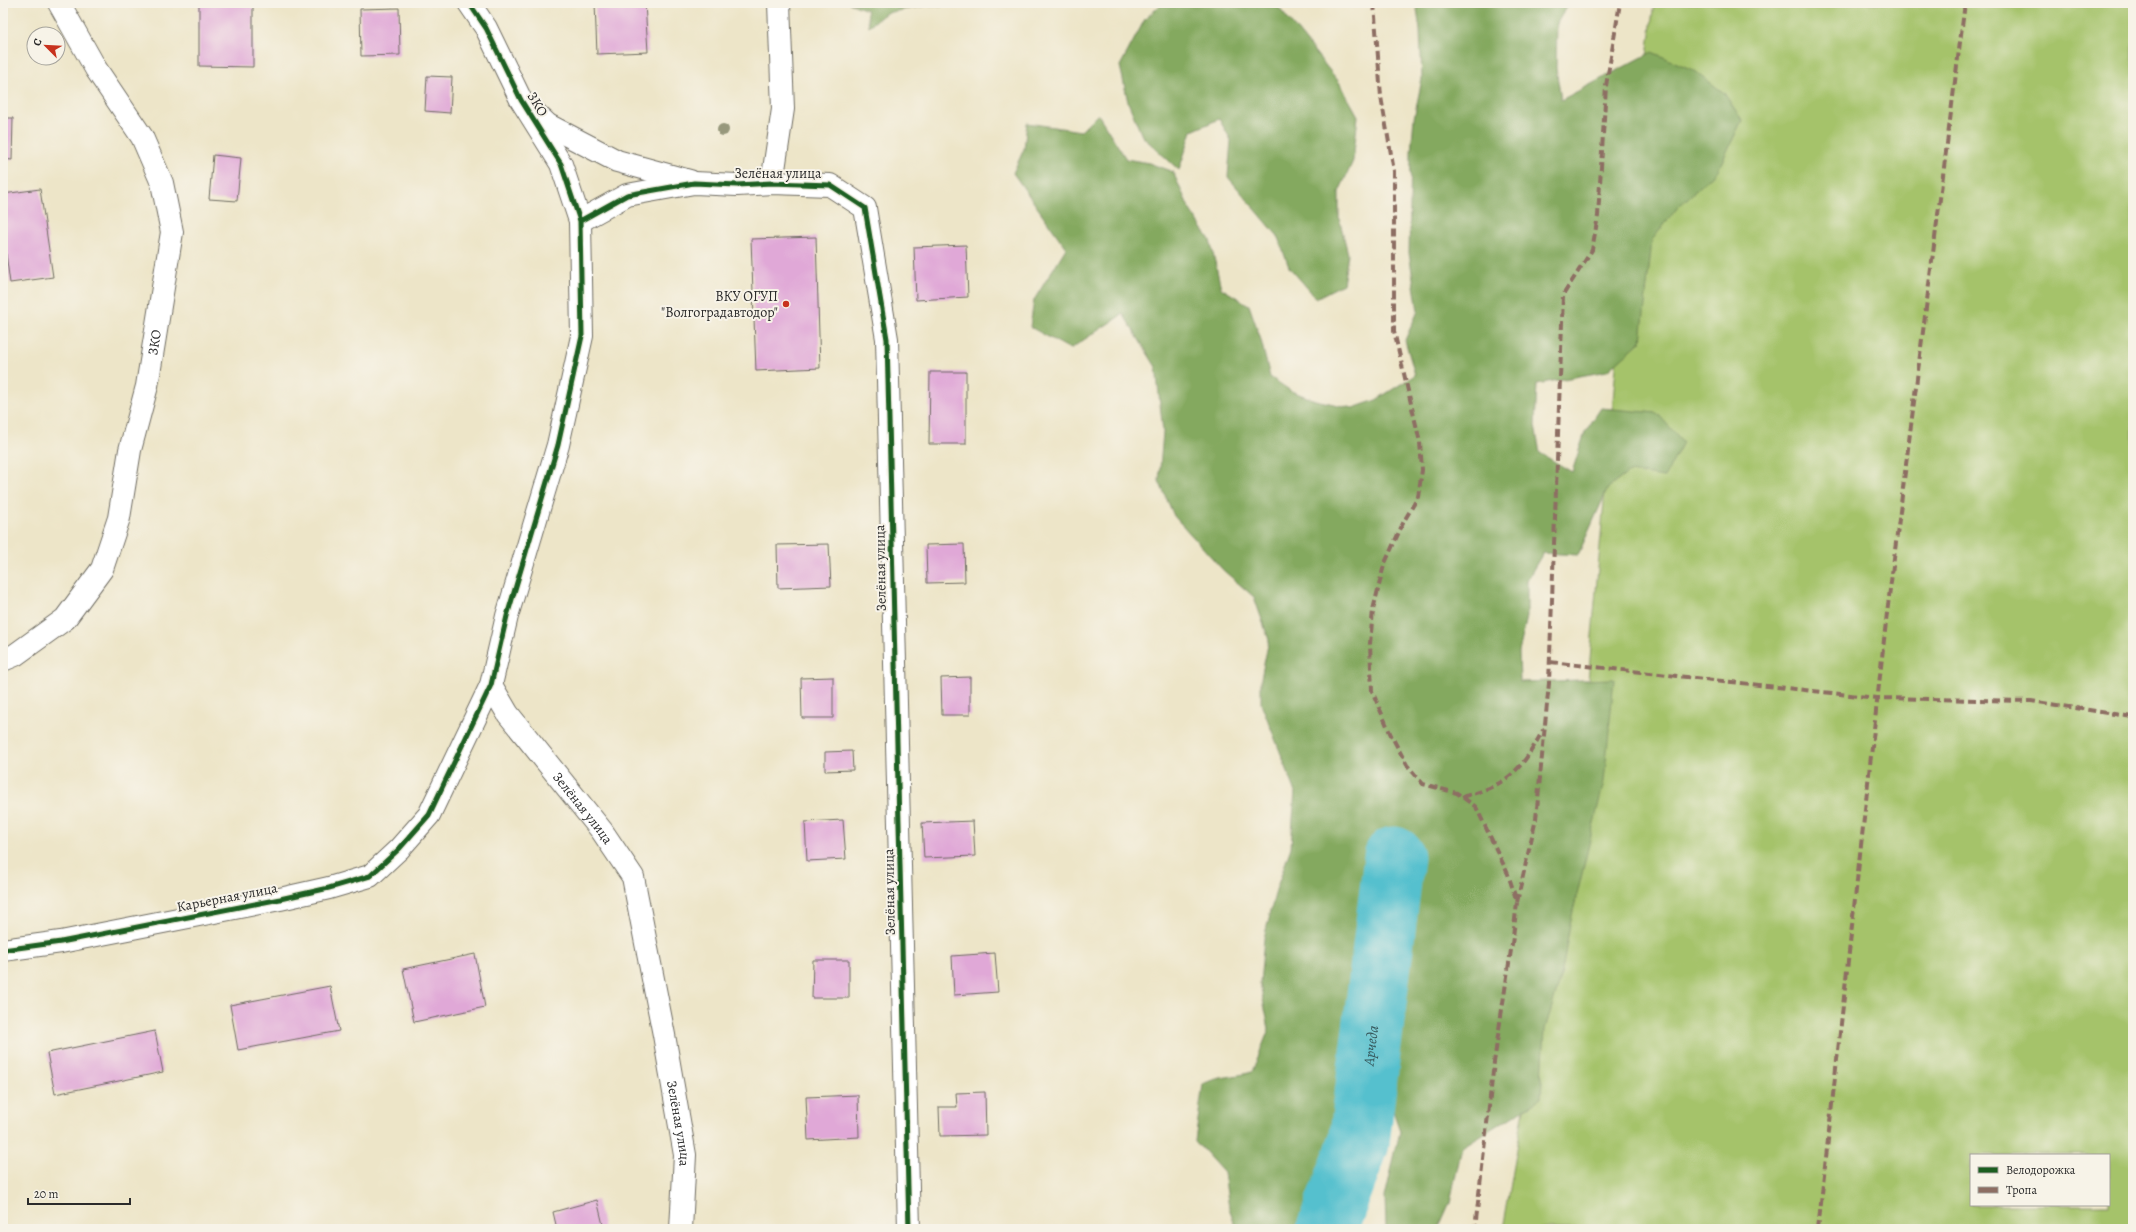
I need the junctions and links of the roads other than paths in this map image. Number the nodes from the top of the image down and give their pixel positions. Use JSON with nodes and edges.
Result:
{"nodes":[{"id":1,"x":58,"y":3,"type":"edge"},
{"id":2,"x":469,"y":3,"type":"edge"},
{"id":3,"x":779,"y":3,"type":"edge"},
{"id":4,"x":521,"y":100,"type":"junction"},
{"id":5,"x":694,"y":182,"type":"junction"},
{"id":6,"x":772,"y":183,"type":"junction"},
{"id":7,"x":580,"y":221,"type":"junction"},
{"id":8,"x":3,"y":660,"type":"edge"},
{"id":9,"x":491,"y":685,"type":"junction"},
{"id":10,"x":3,"y":950,"type":"edge"},
{"id":11,"x":681,"y":1229,"type":"edge"},
{"id":12,"x":909,"y":1229,"type":"edge"}],
"edges":[{"from":1,"to":8,"type":"street","name":"ЗКО"},
{"from":2,"to":4,"type":"street","name":"ЗКО"},
{"from":3,"to":6,"type":"street"},
{"from":4,"to":5,"type":"street","name":"Зелёная улица"},
{"from":4,"to":7,"type":"street","name":"ЗКО"},
{"from":5,"to":6,"type":"street","name":"Зелёная улица"},
{"from":5,"to":7,"type":"street","name":"Зелёная улица"},
{"from":6,"to":12,"type":"street","name":"Зелёная улица"},
{"from":7,"to":9,"type":"street","name":"ЗКО"},
{"from":9,"to":10,"type":"street","name":"Карьерная улица"},
{"from":9,"to":11,"type":"street","name":"Зелёная улица"}]}
